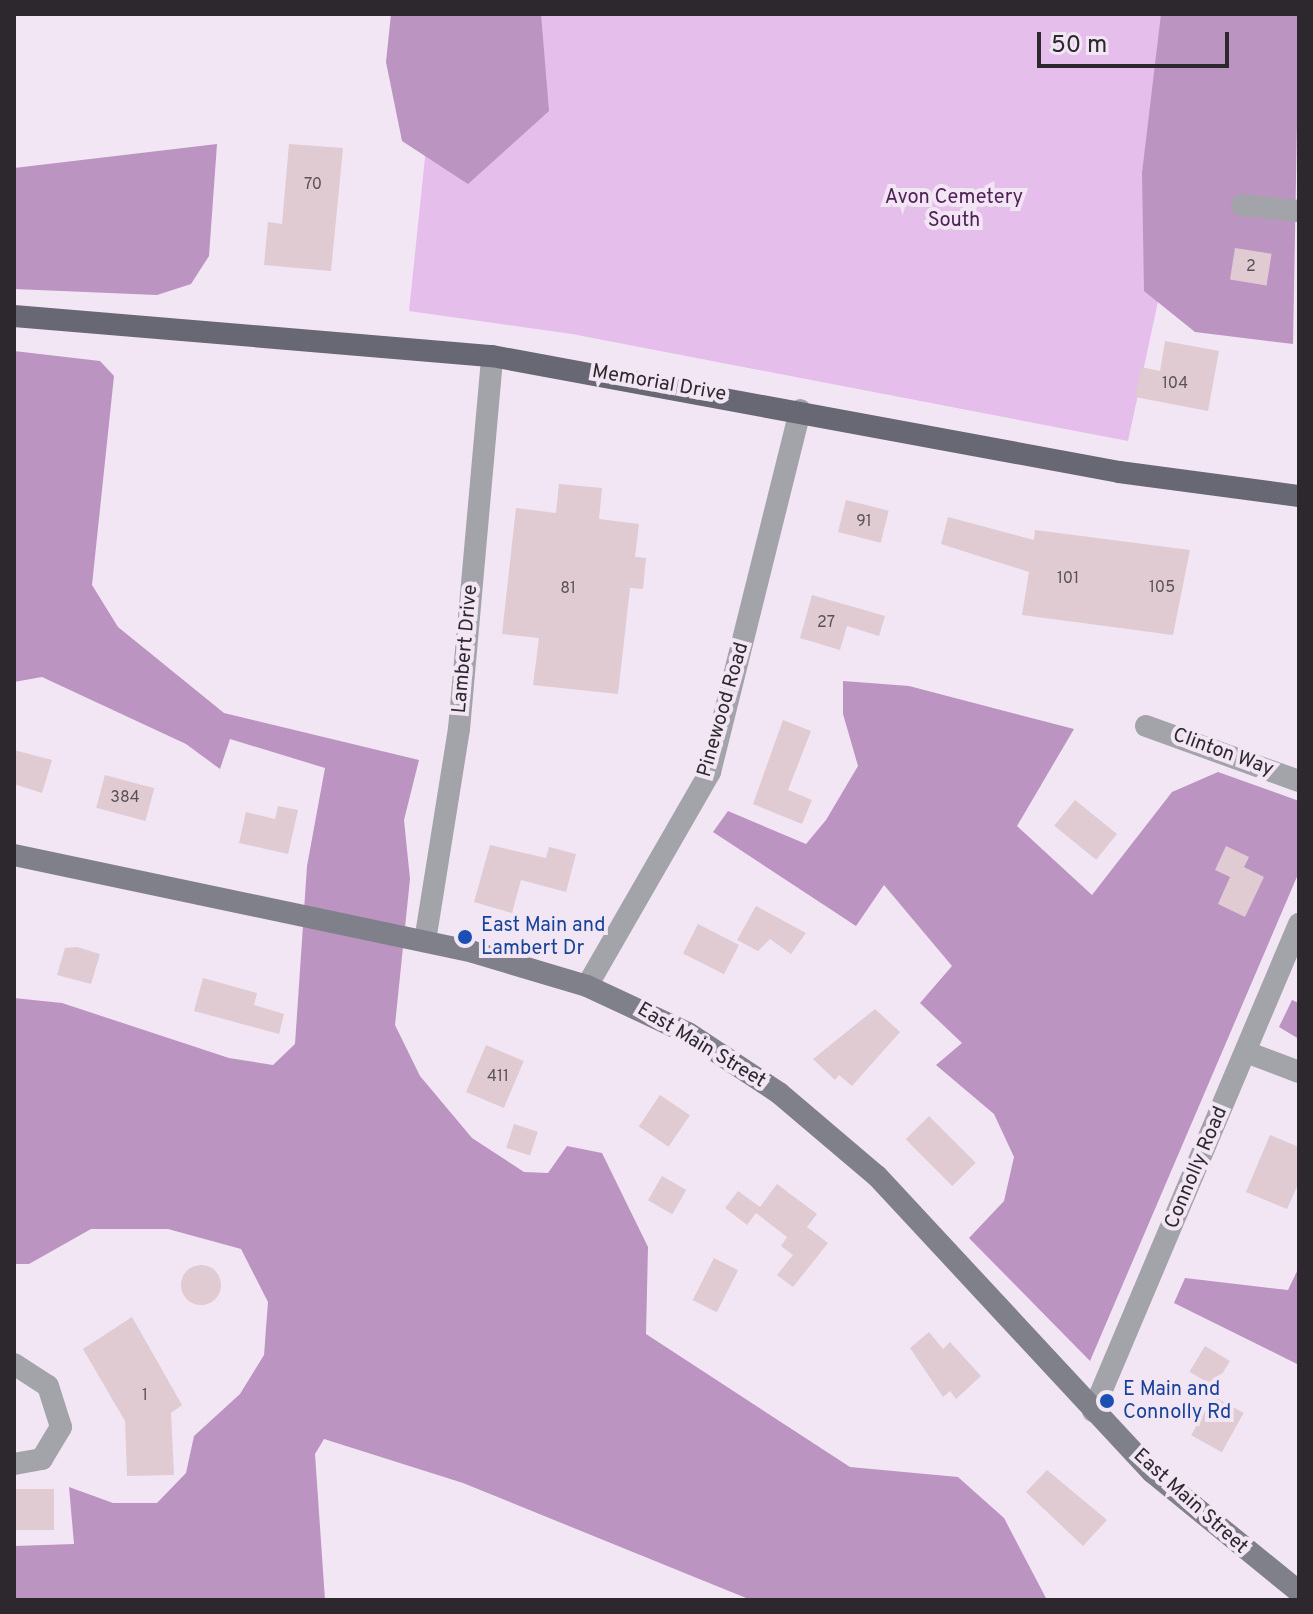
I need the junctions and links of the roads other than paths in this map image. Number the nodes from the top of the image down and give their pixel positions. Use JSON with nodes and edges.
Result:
{"nodes":[{"id":1,"x":1242,"y":205,"type":"dead end"},
{"id":2,"x":1299,"y":211,"type":"edge"},
{"id":3,"x":14,"y":316,"type":"edge"},
{"id":4,"x":492,"y":356,"type":"junction"},
{"id":5,"x":800,"y":410,"type":"junction"},
{"id":6,"x":1299,"y":496,"type":"edge"},
{"id":7,"x":1146,"y":726,"type":"dead end"},
{"id":8,"x":1299,"y":781,"type":"edge"},
{"id":9,"x":14,"y":855,"type":"edge"},
{"id":10,"x":1299,"y":924,"type":"edge"},
{"id":11,"x":425,"y":941,"type":"junction"},
{"id":12,"x":587,"y":986,"type":"junction"},
{"id":13,"x":1246,"y":1052,"type":"junction"},
{"id":14,"x":1299,"y":1072,"type":"edge"},
{"id":15,"x":14,"y":1364,"type":"edge"},
{"id":16,"x":1093,"y":1411,"type":"junction"},
{"id":17,"x":14,"y":1464,"type":"edge"},
{"id":18,"x":1299,"y":1592,"type":"edge"}],
"edges":[{"from":1,"to":2,"type":"street"},
{"from":3,"to":4,"type":"main road","name":"Memorial Drive"},
{"from":4,"to":5,"type":"main road","name":"Memorial Drive"},
{"from":4,"to":11,"type":"street","name":"Lambert Drive"},
{"from":5,"to":6,"type":"main road","name":"Memorial Drive"},
{"from":5,"to":12,"type":"street","name":"Pinewood Road"},
{"from":7,"to":8,"type":"street","name":"Clinton Way"},
{"from":9,"to":11,"type":"main road","name":"East Main Street"},
{"from":10,"to":13,"type":"street","name":"Connolly Road"},
{"from":11,"to":12,"type":"main road","name":"East Main Street"},
{"from":12,"to":16,"type":"main road","name":"East Main Street"},
{"from":13,"to":14,"type":"street"},
{"from":13,"to":16,"type":"street","name":"Connolly Road"},
{"from":15,"to":17,"type":"street"},
{"from":16,"to":18,"type":"main road","name":"East Main Street"}]}
